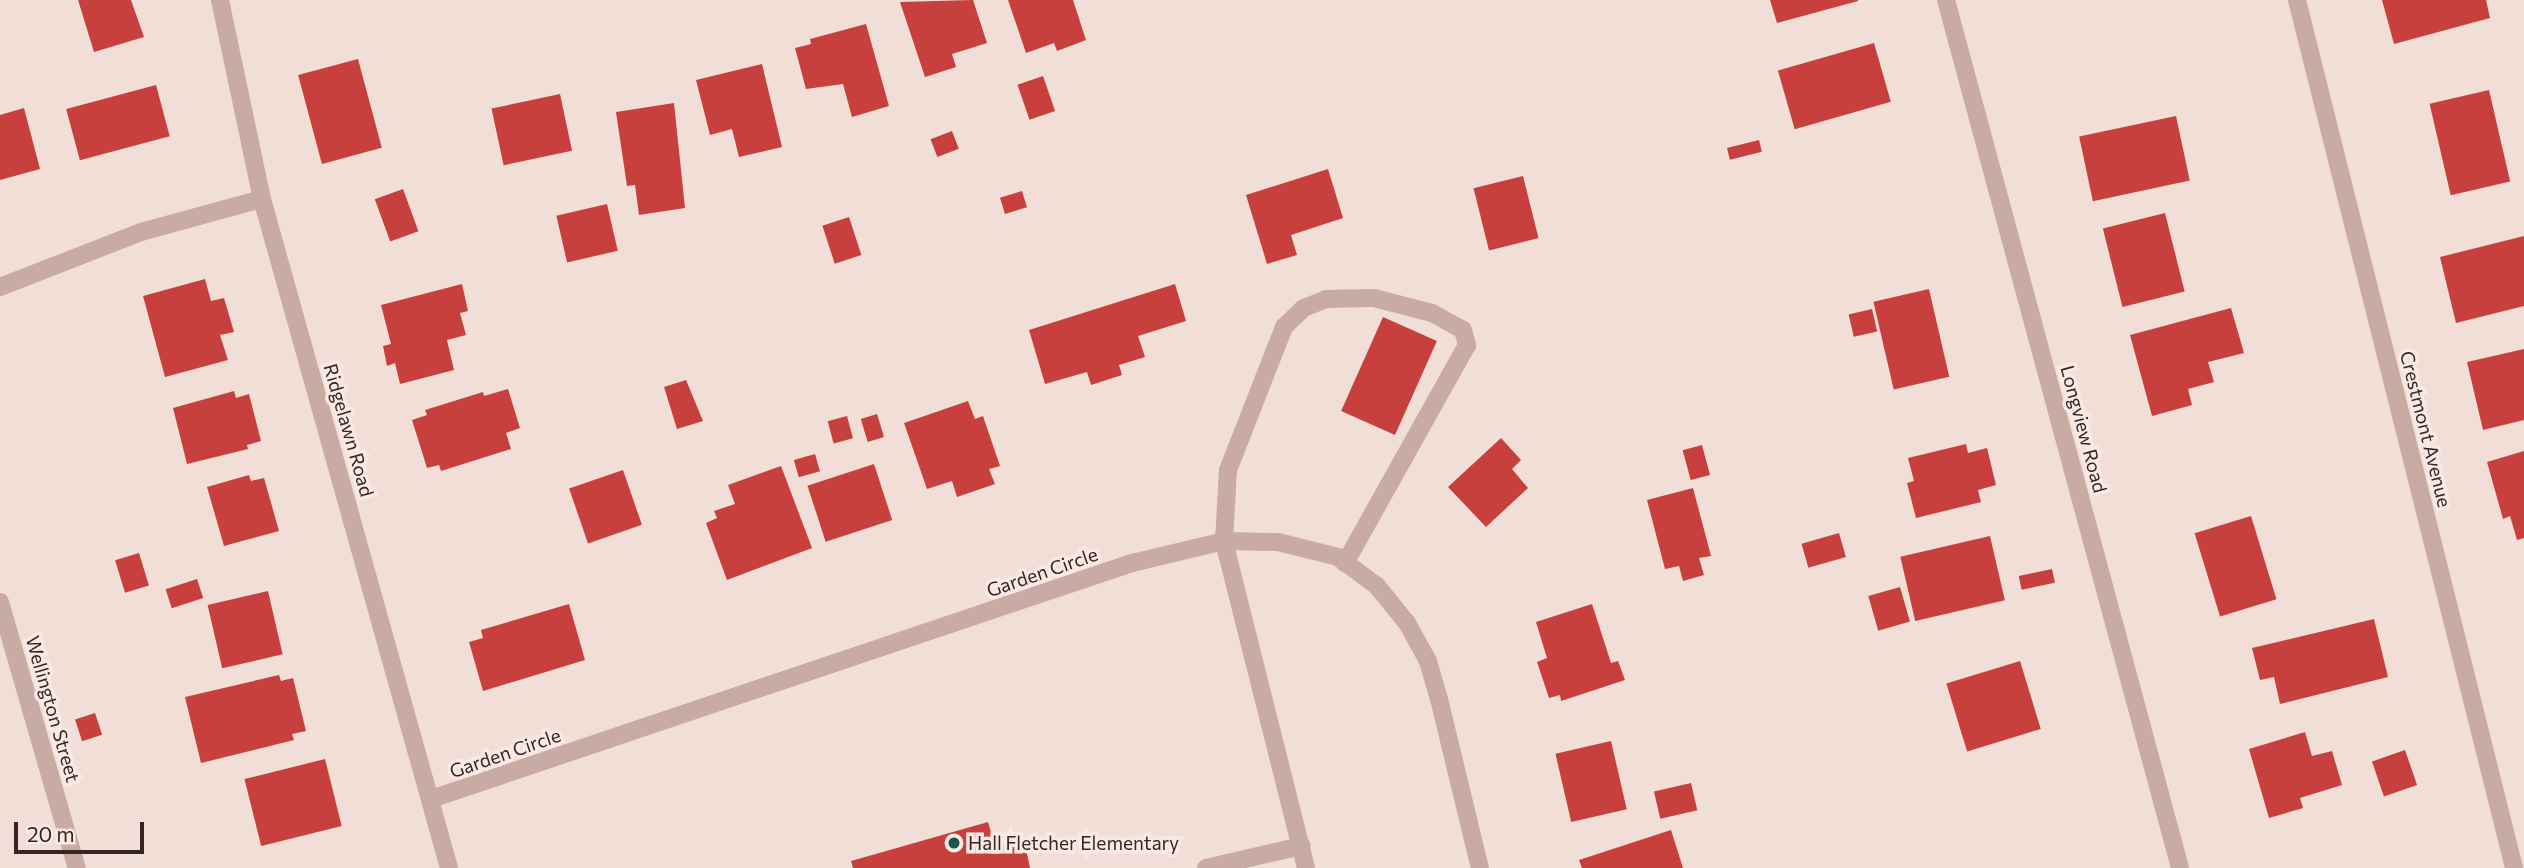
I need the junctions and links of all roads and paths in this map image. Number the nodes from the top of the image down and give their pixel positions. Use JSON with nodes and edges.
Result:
{"nodes":[{"id":1,"x":220,"y":0,"type":"edge"},
{"id":2,"x":1946,"y":0,"type":"edge"},
{"id":3,"x":2297,"y":0,"type":"edge"},
{"id":4,"x":262,"y":199,"type":"junction"},
{"id":5,"x":0,"y":287,"type":"edge"},
{"id":6,"x":1224,"y":541,"type":"junction"},
{"id":7,"x":1345,"y":563,"type":"junction"},
{"id":8,"x":0,"y":602,"type":"edge"},
{"id":9,"x":431,"y":799,"type":"junction"},
{"id":10,"x":1301,"y":846,"type":"junction"},
{"id":11,"x":77,"y":868,"type":"edge"},
{"id":12,"x":449,"y":868,"type":"edge"},
{"id":13,"x":1206,"y":868,"type":"edge"},
{"id":14,"x":1306,"y":868,"type":"edge"},
{"id":15,"x":1480,"y":868,"type":"edge"},
{"id":16,"x":2180,"y":868,"type":"edge"},
{"id":17,"x":2514,"y":868,"type":"edge"}],
"edges":[{"from":1,"to":4,"type":"street","name":"Ridgelawn Road"},
{"from":2,"to":16,"type":"street","name":"Longview Road"},
{"from":3,"to":17,"type":"street","name":"Crestmont Avenue"},
{"from":4,"to":5,"type":"street"},
{"from":4,"to":9,"type":"street","name":"Ridgelawn Road"},
{"from":6,"to":7,"type":"street","name":"Garden Circle"},
{"from":6,"to":7,"type":"street"},
{"from":6,"to":9,"type":"street","name":"Garden Circle"},
{"from":6,"to":10,"type":"street"},
{"from":7,"to":15,"type":"street","name":"Garden Circle"},
{"from":8,"to":11,"type":"street","name":"Wellington Street"},
{"from":9,"to":12,"type":"street","name":"Ridgelawn Road"},
{"from":10,"to":13,"type":"street"},
{"from":10,"to":14,"type":"street"}]}
